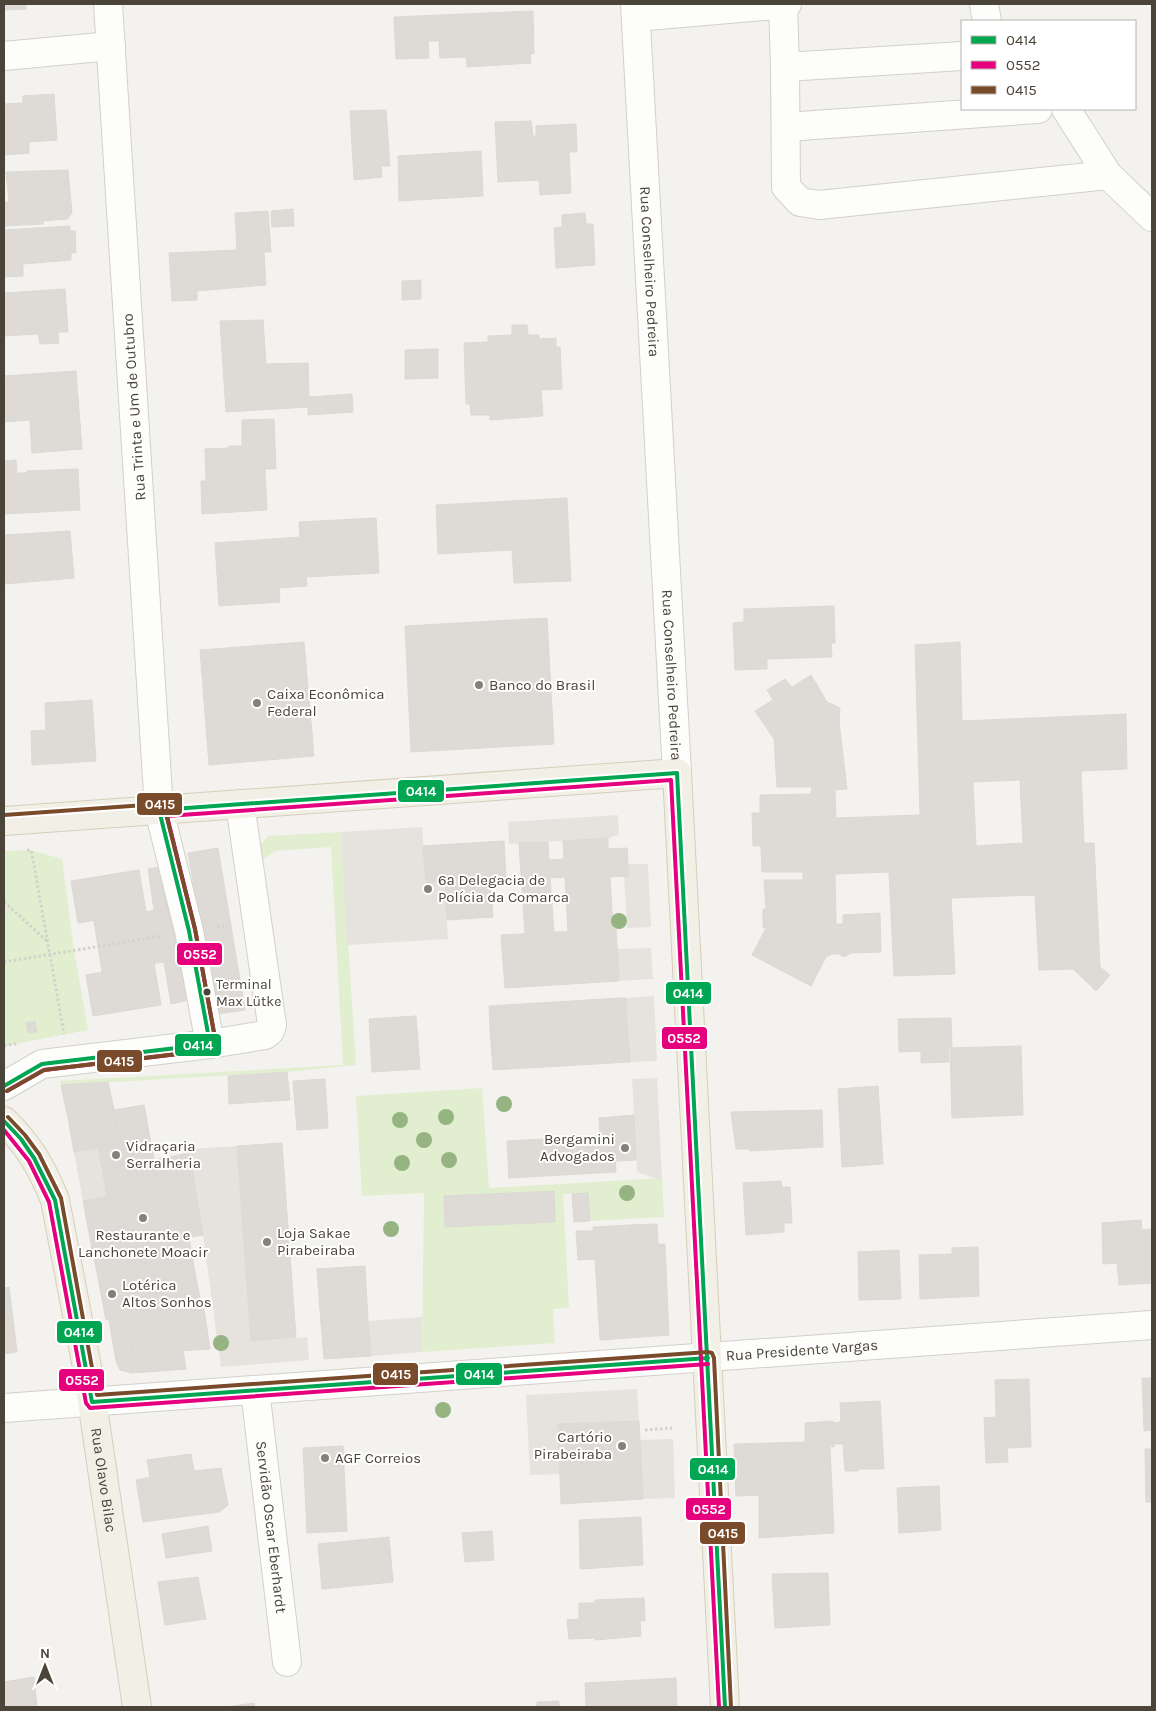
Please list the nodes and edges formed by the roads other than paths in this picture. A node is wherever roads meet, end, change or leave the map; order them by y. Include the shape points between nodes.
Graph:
1 (108, 4) edge
2 (783, 4) edge
3 (787, 4) edge
4 (984, 4) edge
5 (636, 10) edge
6 (987, 20) edge
7 (111, 46) junction
8 (4, 56) edge
9 (961, 56) edge
10 (785, 67) junction
11 (1024, 110) edge
12 (1067, 110) edge
13 (786, 127) junction
14 (1108, 175) junction
15 (1152, 216) edge
16 (677, 773) junction
17 (240, 804) junction
18 (159, 810) junction
19 (4, 821) edge
20 (210, 1044) junction
21 (4, 1086) edge
22 (4, 1121) edge
23 (1152, 1325) edge
24 (708, 1358) junction
25 (256, 1390) junction
26 (92, 1402) junction
27 (4, 1408) edge
28 (287, 1662) dead end
29 (137, 1707) edge
30 (726, 1707) edge

1 - 7 street, Rua Trinta e Um de Outubro
2 - 3 street
2 - 5 street
2 - 10 street
4 - 6 street
5 - 16 street, Rua Conselheiro Pedreira
7 - 8 street
7 - 18 street, Rua Trinta e Um de Outubro
9 - 10 street
10 - 13 street
11 - 13 street
12 - 14 street
13 - 14 street via 786,187 800,202 819,205
14 - 15 street
16 - 17 main road
16 - 24 main road, Rua Conselheiro Pedreira
17 - 18 main road
17 - 20 street via 272,1025 265,1035
18 - 19 main road
18 - 20 street, Rua Trinta e Um de Outubro via 189,931
20 - 21 street via 42,1064
22 - 26 main road, Rua Olavo Bilac via 36,1160 55,1200
23 - 24 street, Rua Presidente Vargas
24 - 25 street, Rua Presidente Vargas
24 - 30 main road, Rua Conselheiro Pedreira
25 - 26 street, Rua Presidente Vargas
25 - 28 street, Servidão Oscar Eberhardt
26 - 27 street, Rua Presidente Vargas
26 - 29 main road, Rua Olavo Bilac

